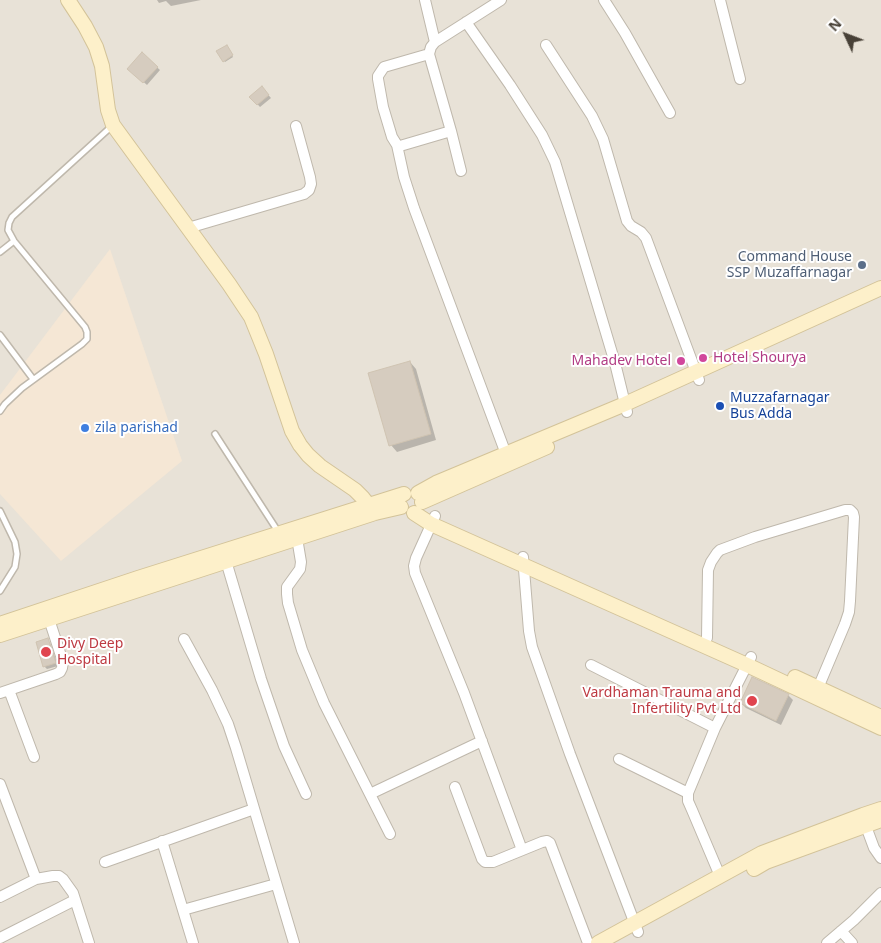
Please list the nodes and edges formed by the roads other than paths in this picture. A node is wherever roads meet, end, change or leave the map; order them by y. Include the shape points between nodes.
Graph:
1 (68, 0) edge
2 (425, 0) edge
3 (501, 0) edge
4 (604, 0) edge
5 (720, 0) edge
6 (466, 22) junction
7 (435, 42) junction
8 (546, 45) dead end
9 (430, 54) junction
10 (740, 79) dead end
11 (670, 113) dead end
12 (113, 125) junction
13 (296, 126) dead end
14 (452, 131) junction
15 (397, 145) junction
16 (461, 171) dead end
17 (188, 228) junction
18 (14, 242) junction
19 (0, 252) edge
20 (881, 288) edge
21 (881, 298) edge
22 (0, 335) edge
23 (697, 376) junction
24 (34, 379) junction
25 (626, 408) junction
26 (0, 411) edge
27 (215, 434) dead end
28 (506, 454) junction
29 (414, 502) junction
30 (372, 509) junction
31 (0, 512) edge
32 (433, 520) junction
33 (280, 533) junction
34 (297, 538) junction
35 (226, 561) junction
36 (523, 561) junction
37 (0, 591) edge
38 (48, 614) junction
39 (0, 624) edge
40 (0, 635) edge
41 (707, 638) junction
42 (184, 639) dead end
43 (749, 661) junction
44 (591, 665) dead end
45 (818, 688) junction
46 (5, 691) edge
47 (881, 717) edge
48 (715, 728) junction
49 (881, 728) edge
50 (482, 741) junction
51 (34, 757) dead end
52 (619, 759) dead end
53 (0, 784) edge
54 (455, 787) dead end
55 (688, 793) junction
56 (306, 794) dead end
57 (370, 794) junction
58 (254, 809) junction
59 (881, 809) edge
60 (864, 820) junction
61 (881, 820) edge
62 (390, 834) dead end
63 (162, 842) junction
64 (522, 850) junction
65 (881, 858) edge
66 (105, 862) dead end
67 (720, 876) junction
68 (36, 879) junction
69 (276, 884) junction
70 (881, 893) edge
71 (0, 897) edge
72 (75, 900) junction
73 (183, 910) junction
74 (636, 928) junction
75 (841, 931) junction
76 (0, 938) edge
77 (89, 943) edge
78 (192, 943) edge
79 (294, 943) edge
80 (588, 943) edge
81 (598, 943) edge
82 (618, 943) edge
83 (827, 943) edge
84 (852, 943) edge

1 - 12 street via 96,48
2 - 7 street
3 - 6 street
4 - 11 street
5 - 10 street
6 - 7 street
6 - 25 street via 542,135 555,162
7 - 9 street
8 - 23 street via 592,116 603,139 627,220 646,238
9 - 14 street
9 - 15 street via 384,67 378,76 383,107
12 - 17 street
12 - 18 lane via 12,218 8,230
13 - 17 street via 310,177 309,190
14 - 15 street
14 - 16 street
15 - 28 street via 414,208
17 - 30 street via 251,317 300,445 320,466 355,490
18 - 19 lane
18 - 24 lane via 87,332 82,344
20 - 23 street
21 - 23 street
22 - 24 lane
23 - 25 street
24 - 26 lane
25 - 28 street
25 - 29 street
27 - 33 lane
28 - 29 street via 436,483
29 - 30 street
29 - 32 street
30 - 33 street
30 - 34 street
31 - 37 lane via 15,542 17,554 15,567
32 - 36 street
32 - 50 street via 416,558 415,574
33 - 38 street via 138,578
34 - 35 street
34 - 57 street via 301,562 300,569 287,587 288,603 302,650 324,703
35 - 38 street
35 - 56 street via 284,746
36 - 41 street
36 - 43 street
36 - 74 street via 528,631 535,656
38 - 39 street
38 - 40 street
38 - 46 street via 63,662 60,672
41 - 43 street
41 - 45 street via 708,570 720,550 850,510 854,517 849,612
42 - 58 street via 228,724
43 - 45 street
43 - 48 street
43 - 49 street
44 - 48 street
45 - 47 street
46 - 51 street
48 - 55 street
50 - 57 street
50 - 64 street
52 - 55 street
53 - 68 street
54 - 64 street via 485,862
55 - 67 street via 688,801
57 - 62 street
58 - 63 street
58 - 69 street
59 - 60 street
60 - 61 street
60 - 65 street
60 - 67 street via 762,853
60 - 74 street via 766,862
63 - 66 street
63 - 73 street
64 - 80 street via 542,842 550,843
67 - 74 street
68 - 71 street
68 - 72 street via 59,876
69 - 73 street
69 - 79 street
70 - 75 street
72 - 76 street
72 - 77 street
73 - 78 street
74 - 81 street
74 - 82 street
75 - 83 street
75 - 84 street

